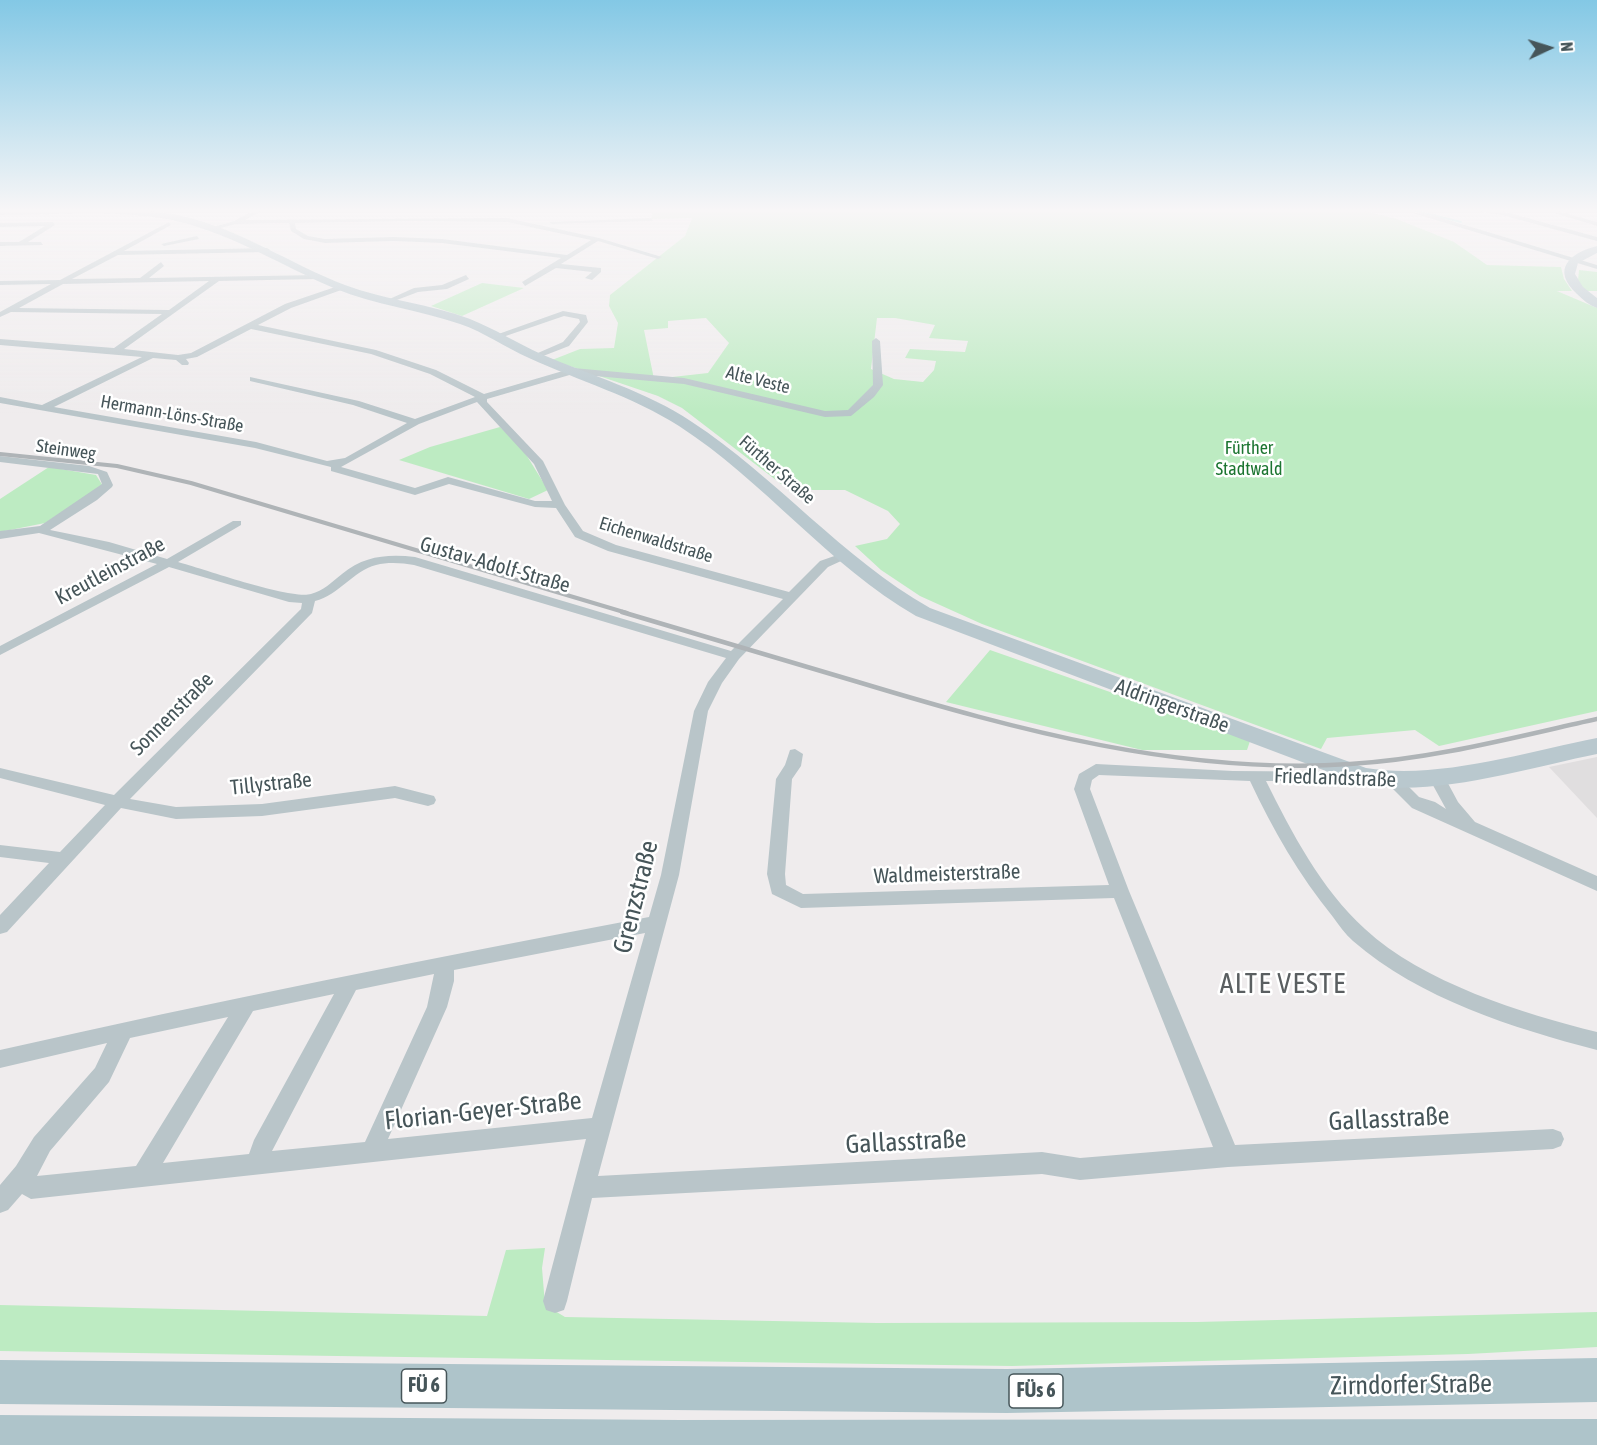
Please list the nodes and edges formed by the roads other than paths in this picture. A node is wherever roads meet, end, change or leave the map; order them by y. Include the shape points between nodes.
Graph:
1 (65, 278) edge
2 (144, 278) edge
3 (269, 278) edge
4 (320, 278) edge
5 (463, 278) edge
6 (535, 278) edge
7 (1570, 278) edge
8 (216, 280) junction
9 (141, 281) junction
10 (56, 283) junction
11 (0, 284) edge
12 (525, 284) dead end
13 (341, 287) junction
14 (389, 301) junction
15 (1597, 304) edge
16 (9, 310) junction
17 (170, 312) junction
18 (0, 315) edge
19 (249, 326) junction
20 (494, 337) junction
21 (876, 340) dead end
22 (0, 342) edge
23 (116, 351) junction
24 (152, 355) junction
25 (535, 356) junction
26 (573, 371) junction
27 (254, 379) dead end
28 (483, 397) junction
29 (0, 400) edge
30 (45, 407) junction
31 (415, 422) junction
32 (0, 459) edge
33 (337, 466) junction
34 (559, 505) junction
35 (237, 524) dead end
36 (43, 531) junction
37 (0, 536) edge
38 (846, 556) junction
39 (168, 563) junction
40 (791, 597) junction
41 (309, 600) junction
42 (980, 635) joint
43 (0, 651) edge
44 (734, 656) junction
45 (1597, 746) edge
46 (795, 754) dead end
47 (0, 773) edge
48 (1255, 776) junction
49 (1364, 776) junction
50 (1437, 778) junction
51 (1393, 781) junction
52 (428, 800) dead end
53 (1446, 800) junction
54 (117, 802) junction
55 (1419, 804) junction
56 (1479, 829) junction
57 (0, 851) edge
58 (65, 859) junction
59 (1597, 884) edge
60 (1120, 891) junction
61 (658, 923) junction
62 (0, 927) edge
63 (444, 963) junction
64 (350, 983) junction
65 (247, 1004) junction
66 (124, 1030) junction
67 (1597, 1041) edge
68 (0, 1059) edge
69 (600, 1127) junction
70 (1553, 1139) dead end
71 (372, 1151) junction
72 (1228, 1156) junction
73 (257, 1164) junction
74 (24, 1174) junction
75 (142, 1176) junction
76 (586, 1186) junction
77 (0, 1202) edge
78 (555, 1301) dead end
79 (1597, 1380) edge
80 (0, 1382) edge
81 (848, 1390) joint
82 (0, 1438) edge
83 (1597, 1442) edge

1 - 10 street
2 - 9 street
3 - 8 street
4 - 13 main road, Fürther Straße
5 - 14 street
6 - 12 street
7 - 15 main road
8 - 9 street
8 - 17 street
9 - 10 street
10 - 11 street
10 - 16 street
13 - 14 main road, Fürther Straße
13 - 19 street via 288,306
14 - 20 main road, Fürther Straße via 433,311
16 - 17 street
16 - 18 street
17 - 23 street
19 - 24 street via 182,361
19 - 28 street via 373,352 433,372
20 - 25 main road, Fürther Straße
20 - 25 street via 563,314 583,316 584,322 570,341
21 - 26 street, Alte Veste via 878,385 851,413 837,415 684,381
22 - 23 street
23 - 24 street
24 - 30 street
25 - 26 main road, Fürther Straße
26 - 28 street
26 - 38 main road, Fürther Straße via 642,399 684,423 722,449
27 - 31 street via 356,403
28 - 31 street
28 - 34 street, Eichenwaldstraße via 482,402 539,463
29 - 30 street, Hermann-Löns-Straße
30 - 33 street, Hermann-Löns-Straße via 256,445
31 - 33 street
32 - 36 street, Steinweg via 89,469 102,472 107,479 108,486 99,495
33 - 34 street, Hermann-Löns-Straße via 415,492 448,480 535,504
34 - 40 street, Eichenwaldstraße via 579,534 593,541
35 - 39 street, Kreutleinstraße
36 - 37 street
36 - 39 street
38 - 40 street, Grenzstraße via 824,564
38 - 42 main road, Fürther Straße via 902,600
39 - 41 street
39 - 43 street, Kreutleinstraße
40 - 44 street, Grenzstraße
41 - 44 street, Gustav-Adolf-Straße via 326,594 361,566 395,558 480,579
41 - 54 street, Sonnenstraße via 307,610
42 - 49 main road, Aldringerstraße
44 - 61 street, Grenzstraße via 701,711
45 - 50 main road, Friedlandstraße
46 - 60 street, Waldmeisterstraße via 793,766 784,779 776,874 778,889 801,901
47 - 54 street, Tillystraße
48 - 49 street, Friedlandstraße
48 - 60 street, Friedlandstraße via 1096,769 1085,778 1082,789
48 - 67 street via 1289,846 1319,889 1359,934 1404,968 1482,1003
49 - 51 main road, Friedlandstraße
50 - 51 main road, Friedlandstraße
50 - 53 street via 1446,791
51 - 55 street
52 - 54 street, Tillystraße via 395,792 262,810 176,813
53 - 55 street via 1437,806
53 - 56 street
54 - 58 street, Sonnenstraße
55 - 56 street
56 - 59 street
57 - 58 street
58 - 62 street, Sonnenstraße
60 - 72 street
61 - 63 street
61 - 69 street, Grenzstraße
63 - 64 street
63 - 71 street, Florian-Geyer-Straße via 437,1007
64 - 65 street
64 - 73 street via 262,1147
65 - 66 street
65 - 75 street
66 - 68 street
66 - 74 street via 102,1075 42,1144
69 - 71 street, Florian-Geyer-Straße
69 - 76 street, Grenzstraße
70 - 72 street, Gallasstraße
71 - 73 street, Florian-Geyer-Straße
72 - 76 street, Gallasstraße via 1103,1168 1042,1163
73 - 75 street, Florian-Geyer-Straße
74 - 75 street, Florian-Geyer-Straße via 31,1188
74 - 77 street
76 - 78 street, Grenzstraße
79 - 81 main road, Zirndorfer Straße / FÜs 6 via 1225,1389
80 - 81 main road, FÜ 6
82 - 83 main road

